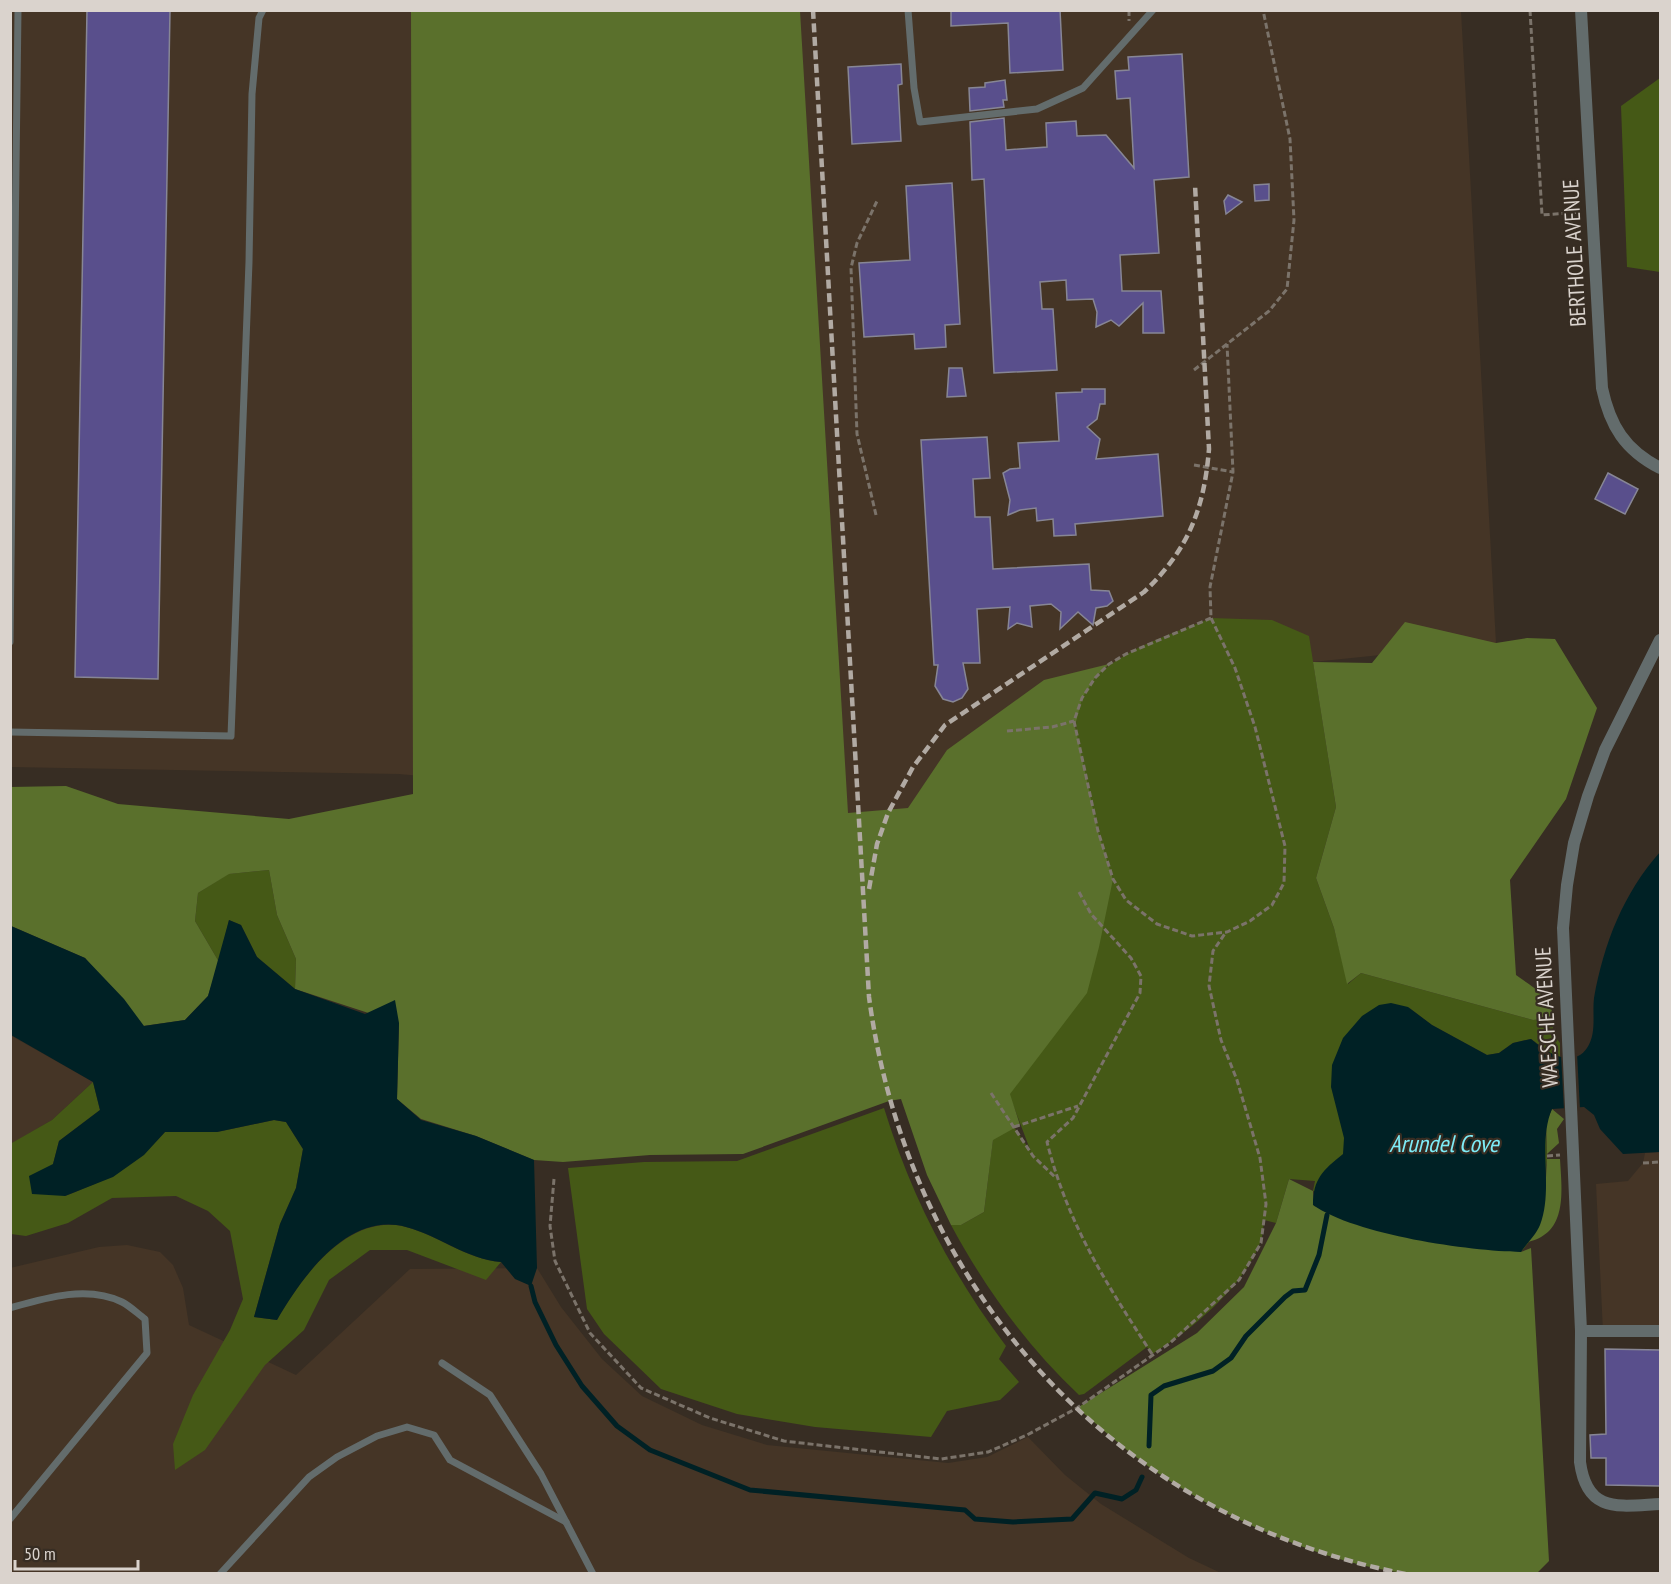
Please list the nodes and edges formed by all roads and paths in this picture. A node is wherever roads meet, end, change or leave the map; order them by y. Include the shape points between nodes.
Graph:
1 (18, 10) edge
2 (263, 10) edge
3 (908, 10) edge
4 (1153, 10) edge
5 (1263, 10) edge
6 (1530, 10) edge
7 (1581, 10) edge
8 (878, 199) dead end
9 (1592, 211) junction
10 (1227, 344) junction
11 (1194, 370) dead end
12 (1194, 465) dead end
13 (1660, 468) edge
14 (1233, 472) junction
15 (876, 515) dead end
16 (1211, 618) junction
17 (1660, 640) edge
18 (10, 642) edge
19 (1074, 721) junction
20 (1006, 731) dead end
21 (10, 732) edge
22 (1079, 892) dead end
23 (1226, 932) junction
24 (991, 1093) dead end
25 (1080, 1106) junction
26 (1014, 1127) junction
27 (1660, 1162) edge
28 (1643, 1163) dead end
29 (1056, 1178) junction
30 (554, 1179) dead end
31 (10, 1308) edge
32 (1581, 1331) junction
33 (1660, 1331) edge
34 (1152, 1354) junction
35 (442, 1363) dead end
36 (1660, 1504) edge
37 (10, 1519) edge
38 (566, 1522) junction
39 (220, 1574) edge
40 (593, 1574) edge

1 - 18 lane
2 - 21 lane via 252,94 231,736
3 - 4 lane via 920,122 1037,110 1083,88
5 - 10 path via 1290,139 1293,250 1287,289 1269,310
6 - 9 path via 1542,214
7 - 9 street, BERTHOLE AVENUE
8 - 15 path via 857,243 851,268 857,434
9 - 13 street, BERTHOLE AVENUE via 1606,408 1624,443
10 - 11 path
10 - 14 path
12 - 14 path
14 - 16 path via 1210,587
16 - 19 path via 1109,664 1082,698
16 - 23 path via 1235,668 1256,727 1285,846 1284,883 1272,905
17 - 32 street, WAESCHE AVENUE via 1605,750 1588,796 1574,843 1563,928
19 - 20 path
19 - 23 path via 1098,831 1113,879 1126,900 1157,924 1192,936
22 - 25 path via 1091,914 1131,958 1141,976 1140,993
23 - 34 path via 1214,951 1209,986 1221,1041 1260,1158 1266,1204 1261,1243 1239,1281 1179,1336
24 - 26 path
25 - 26 path
25 - 29 path via 1047,1142
26 - 29 path via 1033,1156
27 - 28 path
29 - 34 path via 1085,1248
30 - 34 path via 550,1226 555,1261 590,1333 641,1388 710,1418 784,1441 941,1459 988,1452 1077,1408
31 - 37 lane via 57,1294 122,1302 145,1319 147,1353
32 - 33 street
32 - 36 street, WAESCHE AVENUE via 1582,1479 1600,1502 1614,1506
35 - 38 lane via 490,1395 541,1474
38 - 39 lane via 450,1460 434,1435 407,1427 377,1436 309,1477
38 - 40 lane

